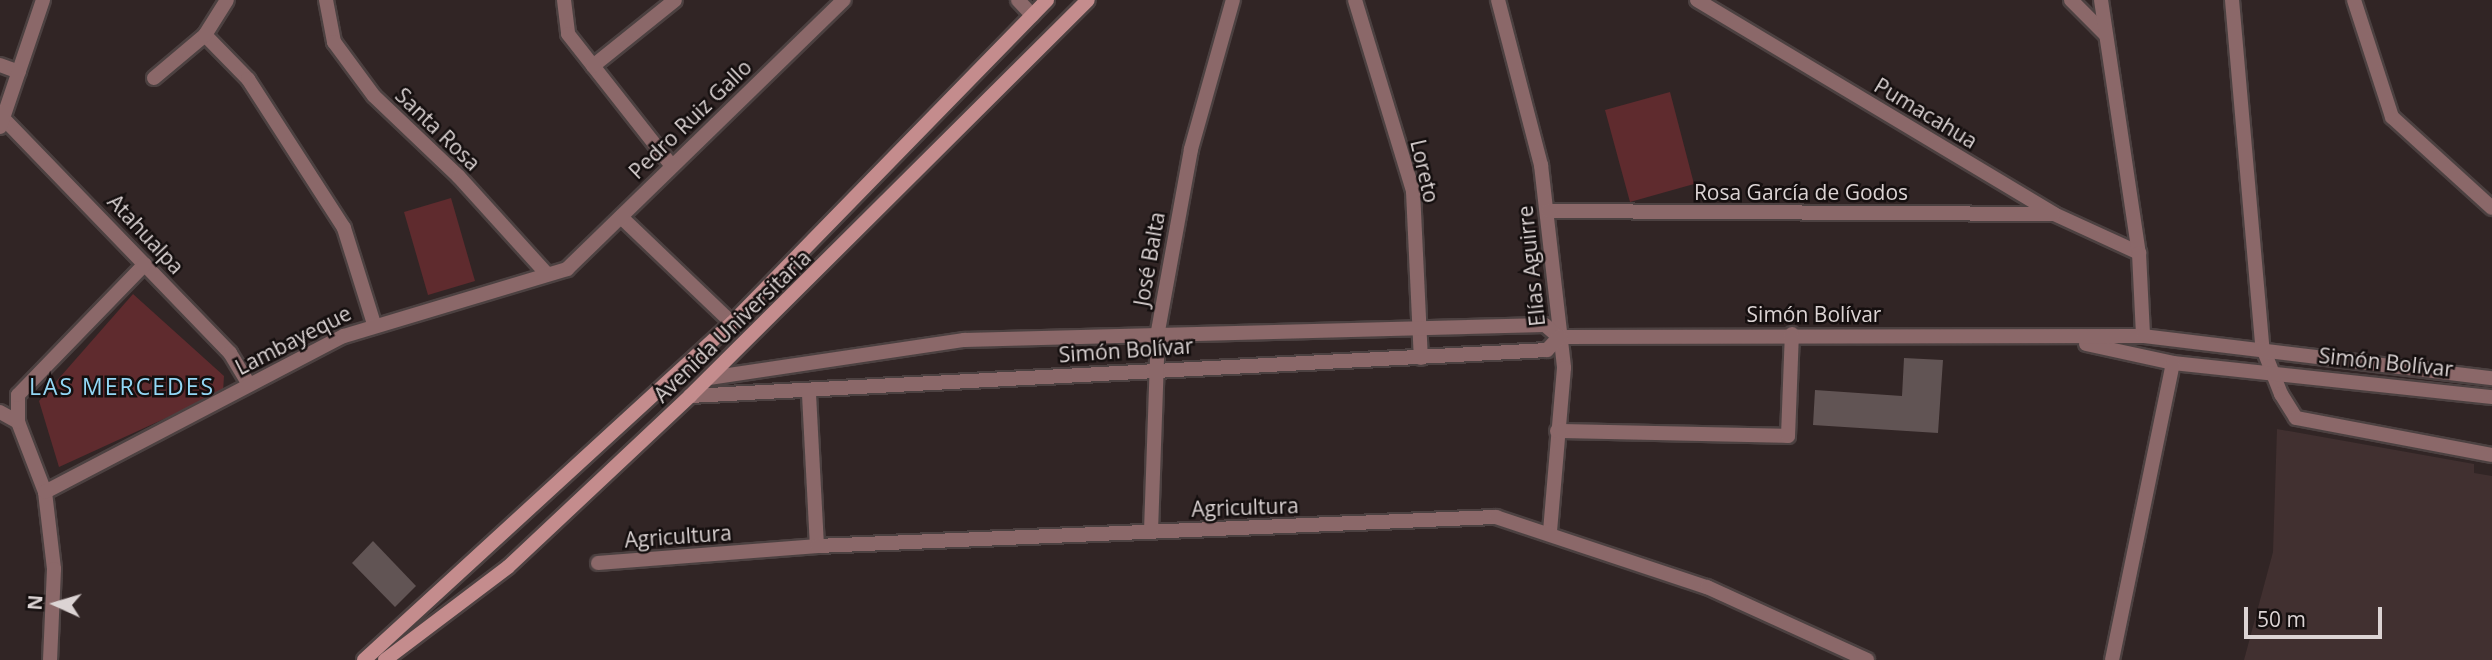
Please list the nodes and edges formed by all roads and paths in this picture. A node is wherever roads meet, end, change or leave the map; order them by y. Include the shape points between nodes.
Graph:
1 (43, 0) edge
2 (227, 0) edge
3 (326, 0) edge
4 (564, 0) edge
5 (675, 0) edge
6 (844, 0) edge
7 (1018, 0) edge
8 (1047, 0) edge
9 (1088, 0) edge
10 (1233, 0) edge
11 (1355, 0) edge
12 (1498, 0) edge
13 (1697, 0) edge
14 (2071, 0) edge
15 (2101, 0) edge
16 (2232, 0) edge
17 (2354, 0) edge
18 (1032, 15) junction
19 (2105, 34) junction
20 (205, 35) junction
21 (0, 65) edge
22 (593, 66) junction
23 (19, 72) junction
24 (154, 78) dead end
25 (2, 123) edge
26 (671, 165) junction
27 (2492, 208) edge
28 (1548, 211) junction
29 (2054, 214) junction
30 (621, 217) junction
31 (2139, 253) junction
32 (145, 264) junction
33 (568, 269) joint
34 (546, 273) junction
35 (732, 323) junction
36 (374, 324) junction
37 (1421, 329) junction
38 (1158, 331) junction
39 (1792, 334) junction
40 (2143, 336) junction
41 (1559, 337) junction
42 (2068, 340) junction
43 (2262, 346) junction
44 (1421, 358) junction
45 (2173, 363) junction
46 (1155, 368) junction
47 (2270, 371) junction
48 (709, 378) junction
49 (2492, 378) edge
50 (249, 386) junction
51 (809, 394) junction
52 (690, 397) junction
53 (2492, 397) edge
54 (0, 412) edge
55 (18, 422) junction
56 (1557, 431) junction
57 (2492, 455) edge
58 (45, 492) junction
59 (1151, 531) junction
60 (1550, 531) junction
61 (817, 547) junction
62 (598, 563) dead end
63 (50, 660) edge
64 (364, 660) edge
65 (385, 660) edge
66 (1867, 660) edge
67 (2112, 660) edge

1 - 23 street
2 - 20 street
3 - 34 street, Santa Rosa via 334,42 374,96 459,177
4 - 22 street via 568,34
5 - 22 street
6 - 26 street, Pedro Ruiz Gallo
7 - 18 street
8 - 18 main road, Avenida Universitaria
9 - 48 main road, Avenida Universitaria
10 - 38 street, José Balta via 1191,149
11 - 37 street, Loreto via 1413,191
12 - 28 street, Elías Aguirre
13 - 29 street, Pumacahua
14 - 19 street
15 - 19 street
16 - 43 street
17 - 27 street via 2392,117
18 - 35 main road, Avenida Universitaria
19 - 31 street
20 - 24 street
20 - 36 street via 248,79 344,228
21 - 23 street
22 - 26 street
23 - 25 street
25 - 32 street, Atahualpa
26 - 30 street, Pedro Ruiz Gallo
28 - 29 street, Rosa García de Godos
28 - 41 street, Elías Aguirre
29 - 31 street, Pumacahua
30 - 33 street, Pedro Ruiz Gallo
30 - 35 street
31 - 40 street
32 - 50 street, Atahualpa via 230,354
32 - 55 street via 18,395
33 - 34 street, Lambayeque
34 - 36 street, Lambayeque
35 - 64 main road, Avenida Universitaria
36 - 50 street, Lambayeque
37 - 38 street, Simón Bolívar
37 - 41 street, Simón Bolívar via 1545,325
37 - 44 street, Loreto
38 - 46 street, José Balta
38 - 48 street, Simón Bolívar via 964,340
39 - 41 street, Simón Bolívar
39 - 42 street, Simón Bolívar
39 - 56 street via 1788,436
40 - 42 street, Simón Bolívar
40 - 43 street, Simón Bolívar
41 - 44 street, Simón Bolívar via 1547,350
41 - 56 street, Elías Aguirre via 1563,415
42 - 45 street, Simón Bolívar
43 - 47 street
43 - 49 street, Simón Bolívar
44 - 46 street, Simón Bolívar
45 - 47 street, Simón Bolívar
45 - 67 street
46 - 51 street, Simón Bolívar
46 - 59 street, José Balta
47 - 53 street, Simón Bolívar
47 - 57 street via 2296,418
48 - 52 main road, Avenida Universitaria
50 - 58 street, Lambayeque
51 - 52 street, Simón Bolívar
51 - 61 street
52 - 65 main road, Avenida Universitaria via 508,567
54 - 55 street
55 - 58 street
56 - 60 street, Elías Aguirre
58 - 63 street via 54,569
59 - 60 street, Agricultura via 1496,517
59 - 61 street, Agricultura
60 - 66 street, Agricultura via 1763,609
61 - 62 street, Agricultura

